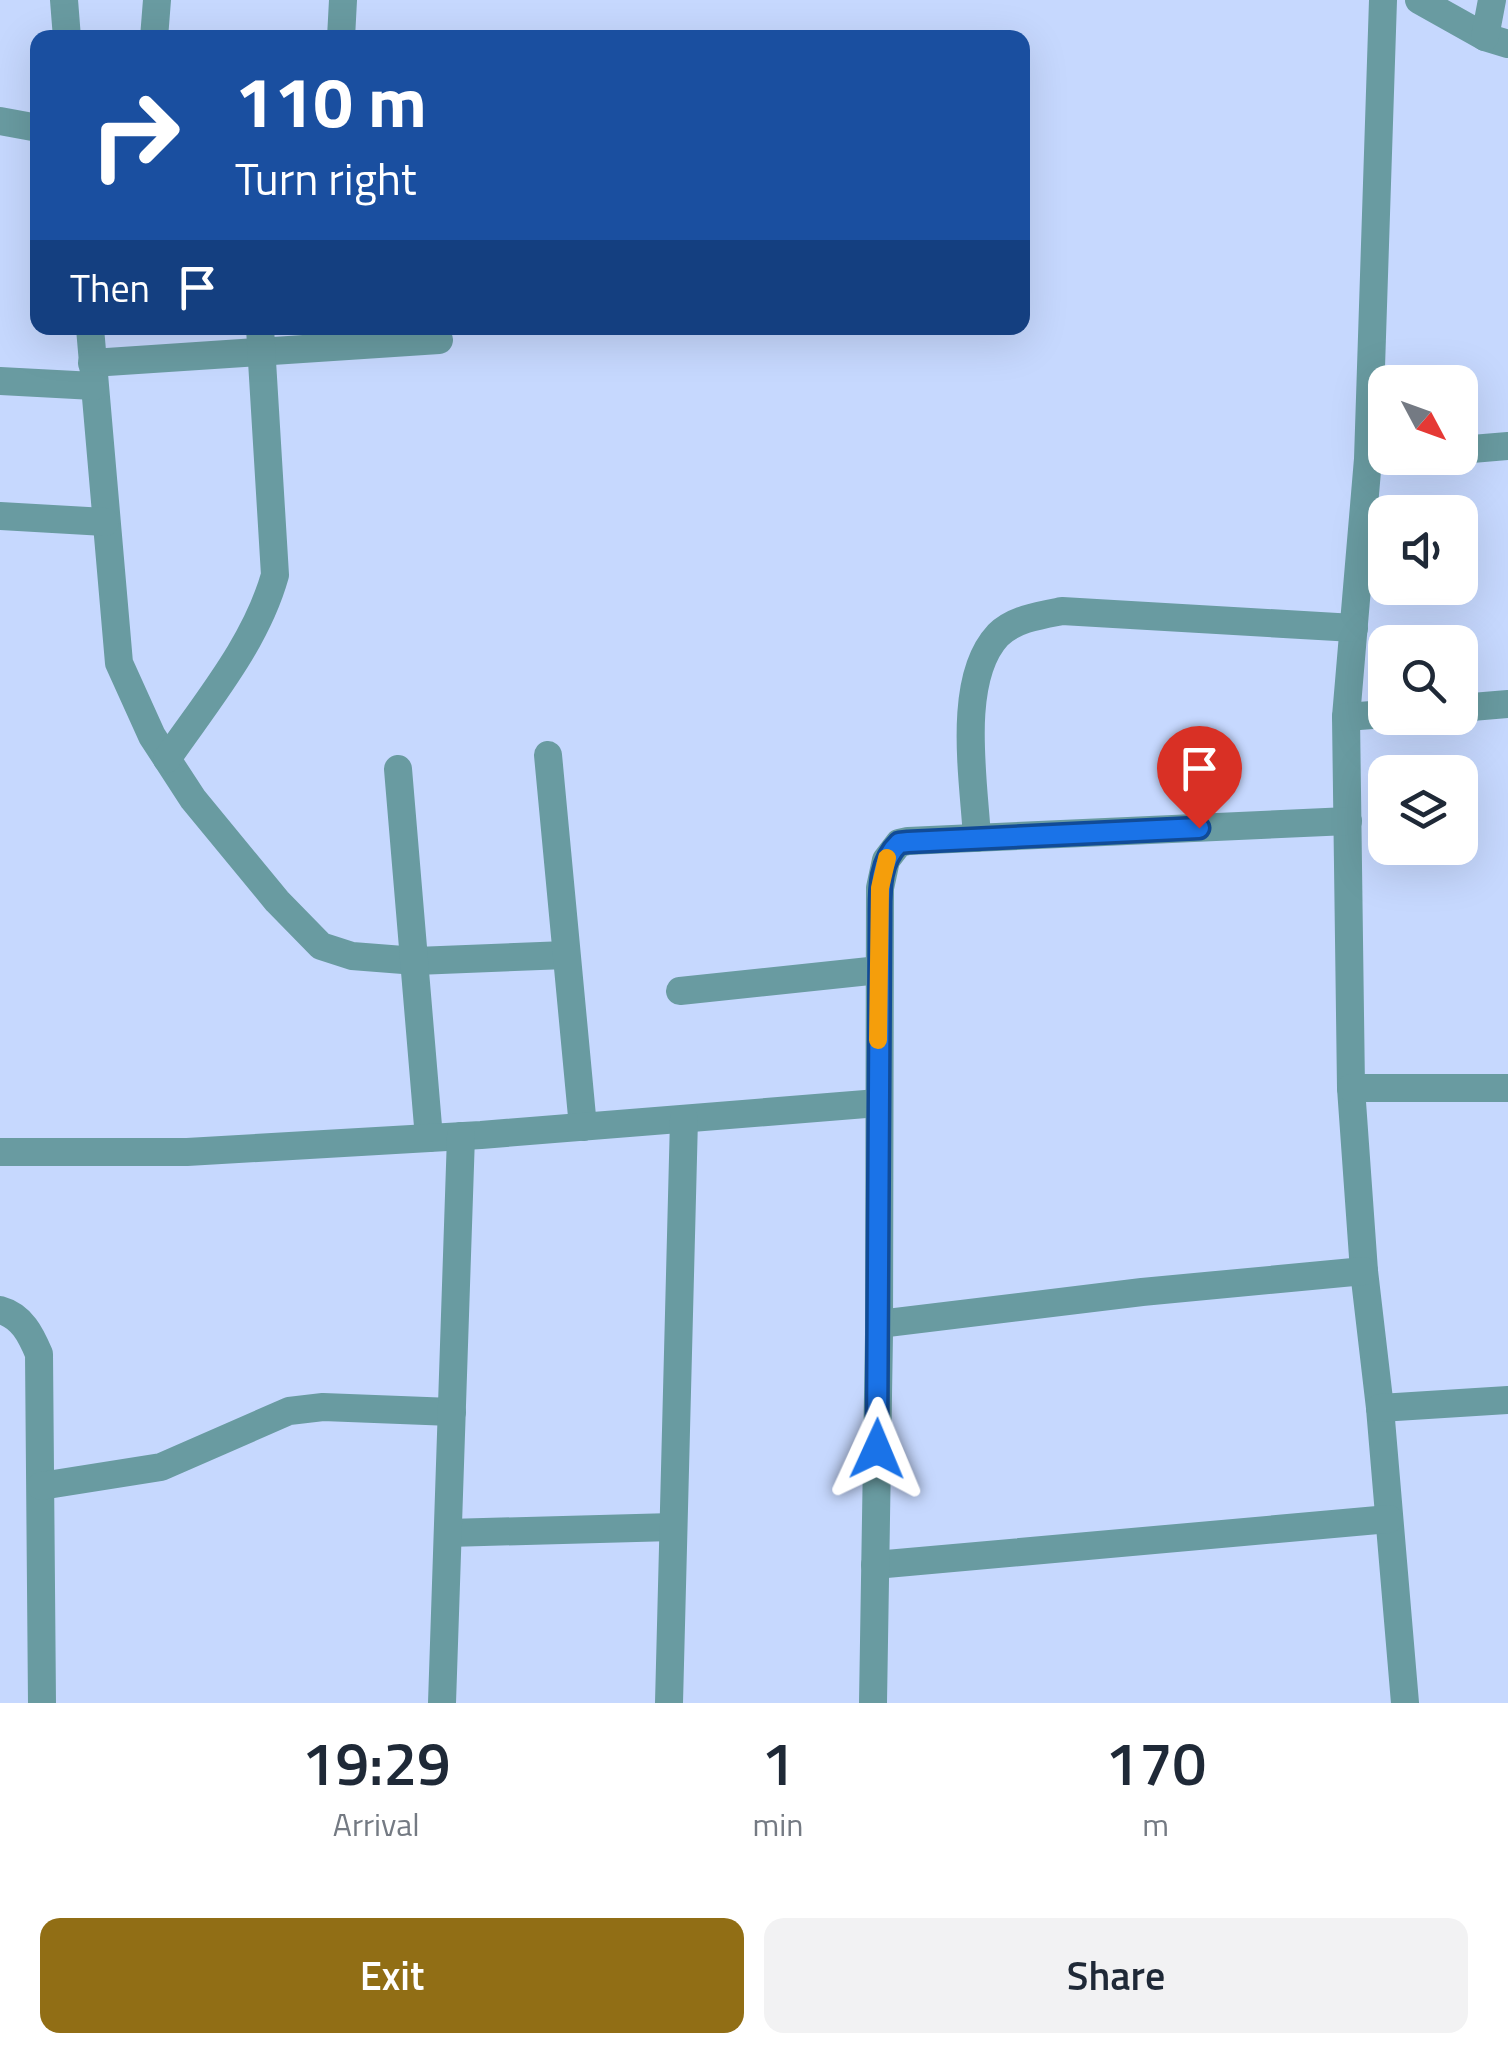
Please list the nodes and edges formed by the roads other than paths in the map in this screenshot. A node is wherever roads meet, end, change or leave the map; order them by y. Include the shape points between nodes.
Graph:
1 (64, 0) edge
2 (157, 0) edge
3 (343, 0) edge
4 (1383, 0) edge
5 (1419, 0) edge
6 (1492, 0) edge
7 (66, 30) edge
8 (155, 30) edge
9 (341, 30) edge
10 (1496, 40) edge
11 (0, 121) edge
12 (30, 127) edge
13 (90, 335) edge
14 (261, 340) edge
15 (439, 340) dead end
16 (1378, 365) edge
17 (93, 374) junction
18 (0, 381) edge
19 (1508, 446) edge
20 (1478, 448) edge
21 (1375, 475) edge
22 (0, 516) edge
23 (105, 522) junction
24 (1354, 628) junction
25 (1508, 704) edge
26 (1478, 706) edge
27 (1368, 715) edge
28 (1346, 717) junction
29 (548, 755) dead end
30 (167, 759) junction
31 (398, 769) dead end
32 (1348, 821) junction
33 (976, 838) junction
34 (566, 956) junction
35 (416, 961) junction
36 (879, 970) junction
37 (680, 991) dead end
38 (1351, 1088) junction
39 (1508, 1088) edge
40 (878, 1103) junction
41 (684, 1118) junction
42 (582, 1127) junction
43 (461, 1136) junction
44 (429, 1138) junction
45 (0, 1152) edge
46 (1364, 1272) junction
47 (0, 1310) edge
48 (879, 1324) junction
49 (1508, 1400) edge
50 (1380, 1408) junction
51 (452, 1412) junction
52 (41, 1486) junction
53 (1389, 1519) junction
54 (673, 1526) junction
55 (448, 1534) junction
56 (875, 1564) junction
57 (42, 1703) edge
58 (442, 1703) edge
59 (669, 1703) edge
60 (873, 1703) edge
61 (1405, 1703) edge

1 - 7 street
2 - 8 street
3 - 9 street
4 - 16 street
5 - 10 street
6 - 10 street
11 - 12 street
13 - 17 street
14 - 15 street
14 - 17 street
14 - 30 street via 275,575 247,641
17 - 18 street
17 - 23 street
19 - 20 street
21 - 24 street
22 - 23 street
23 - 30 street via 119,663
24 - 28 street
24 - 33 street via 1062,611 1000,633 976,676
25 - 26 street
27 - 28 street
28 - 32 street
29 - 34 street
30 - 35 street via 193,799 321,946 352,956
31 - 35 street
32 - 33 street
32 - 38 street
33 - 36 street via 899,843 892,850 880,888
34 - 35 street
34 - 42 street
35 - 44 street
36 - 37 street
36 - 40 street
38 - 39 street
38 - 46 street
40 - 41 street
40 - 48 street
41 - 42 street
41 - 54 street
42 - 43 street
43 - 44 street
43 - 51 street
44 - 45 street via 187,1152
46 - 48 street
46 - 50 street
47 - 52 street via 28,1330 39,1354
48 - 56 street
49 - 50 street
50 - 53 street
51 - 52 street via 289,1411 162,1467
51 - 55 street
52 - 57 street
53 - 56 street
53 - 61 street
54 - 55 street
54 - 59 street
55 - 58 street
56 - 60 street

